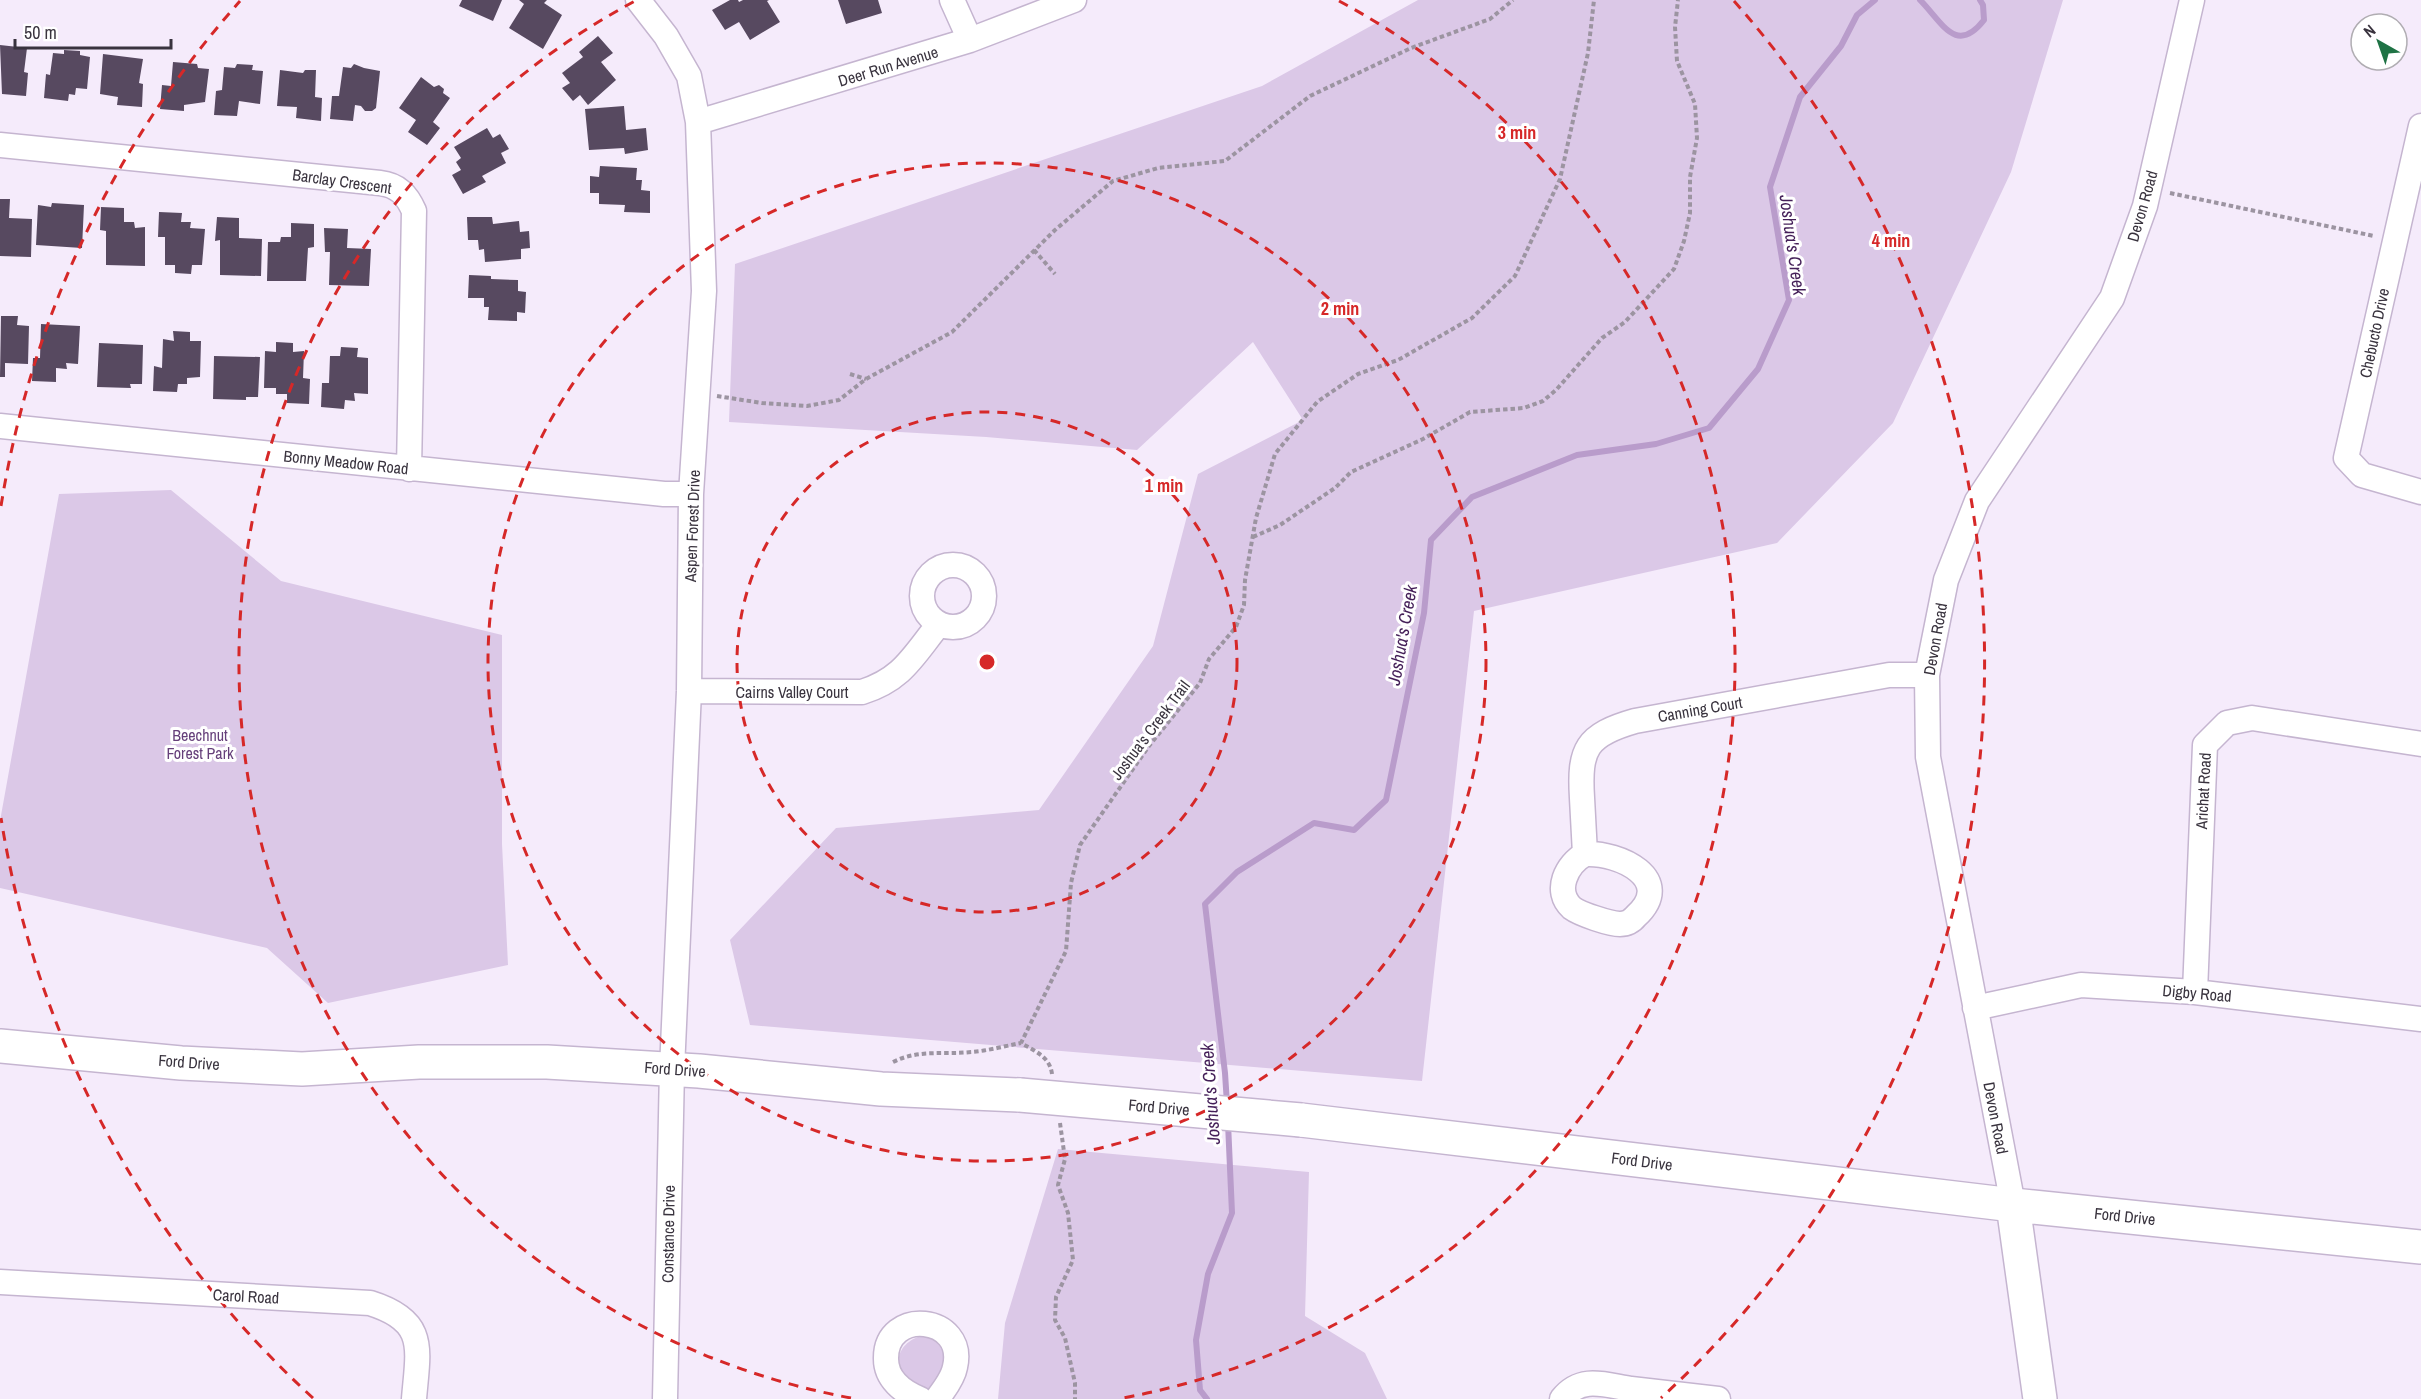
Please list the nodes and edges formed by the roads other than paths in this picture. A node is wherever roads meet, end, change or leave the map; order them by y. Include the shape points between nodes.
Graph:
1 (638, 0) edge
2 (952, 0) edge
3 (1074, 0) edge
4 (2192, 0) edge
5 (970, 40) junction
6 (698, 122) junction
7 (2421, 126) edge
8 (0, 145) edge
9 (0, 426) edge
10 (409, 469) junction
11 (2421, 492) edge
12 (692, 494) junction
13 (939, 624) dead end
14 (1927, 675) junction
15 (689, 691) junction
16 (2421, 744) edge
17 (1585, 854) dead end
18 (2195, 992) junction
19 (1975, 1008) junction
20 (2421, 1019) edge
21 (0, 1046) edge
22 (672, 1069) junction
23 (2013, 1204) junction
24 (2421, 1247) edge
25 (0, 1282) edge
26 (1630, 1394) edge
27 (414, 1399) edge
28 (665, 1399) edge
29 (920, 1399) edge
30 (937, 1399) edge
31 (1562, 1399) edge
32 (1718, 1399) edge
33 (2040, 1399) edge

1 - 6 street, Aspen Forest Drive via 666,36 689,76
2 - 5 street
3 - 5 street, Deer Run Avenue
4 - 14 street, Devon Road via 2145,206 2112,298 1977,501 1946,580
5 - 6 street, Deer Run Avenue
6 - 12 street, Aspen Forest Drive via 704,291
7 - 11 street, Chebucto Drive via 2346,458 2362,475
8 - 10 street, Barclay Crescent via 399,188 414,211
9 - 10 street, Bonny Meadow Road
10 - 12 street, Bonny Meadow Road
12 - 15 street, Aspen Forest Drive
13 - 15 street, Cairns Valley Court via 900,672 882,686 862,692
14 - 17 street, Canning Court via 1889,675 1610,728 1586,750 1580,768
14 - 19 street, Devon Road via 1928,757
15 - 22 street, Aspen Forest Drive
16 - 18 street, Arichat Road via 2252,718 2228,723 2205,745
18 - 19 street, Digby Road via 2081,985
18 - 20 street, Digby Road
19 - 23 street, Devon Road
21 - 22 main road, Ford Drive via 181,1063 302,1069 419,1062 547,1062
22 - 23 main road, Ford Drive, bridge via 881,1089 1020,1095 1300,1120
22 - 28 street, Constance Drive
23 - 24 main road, Ford Drive
23 - 33 main road, Devon Road
25 - 27 street, Carol Road via 370,1303 404,1317 414,1333 418,1349
26 - 31 street via 1594,1382 1571,1389
26 - 32 street
29 - 30 street via 897,1385 886,1365 889,1342 906,1326 917,1323 940,1328 955,1346 955,1369

